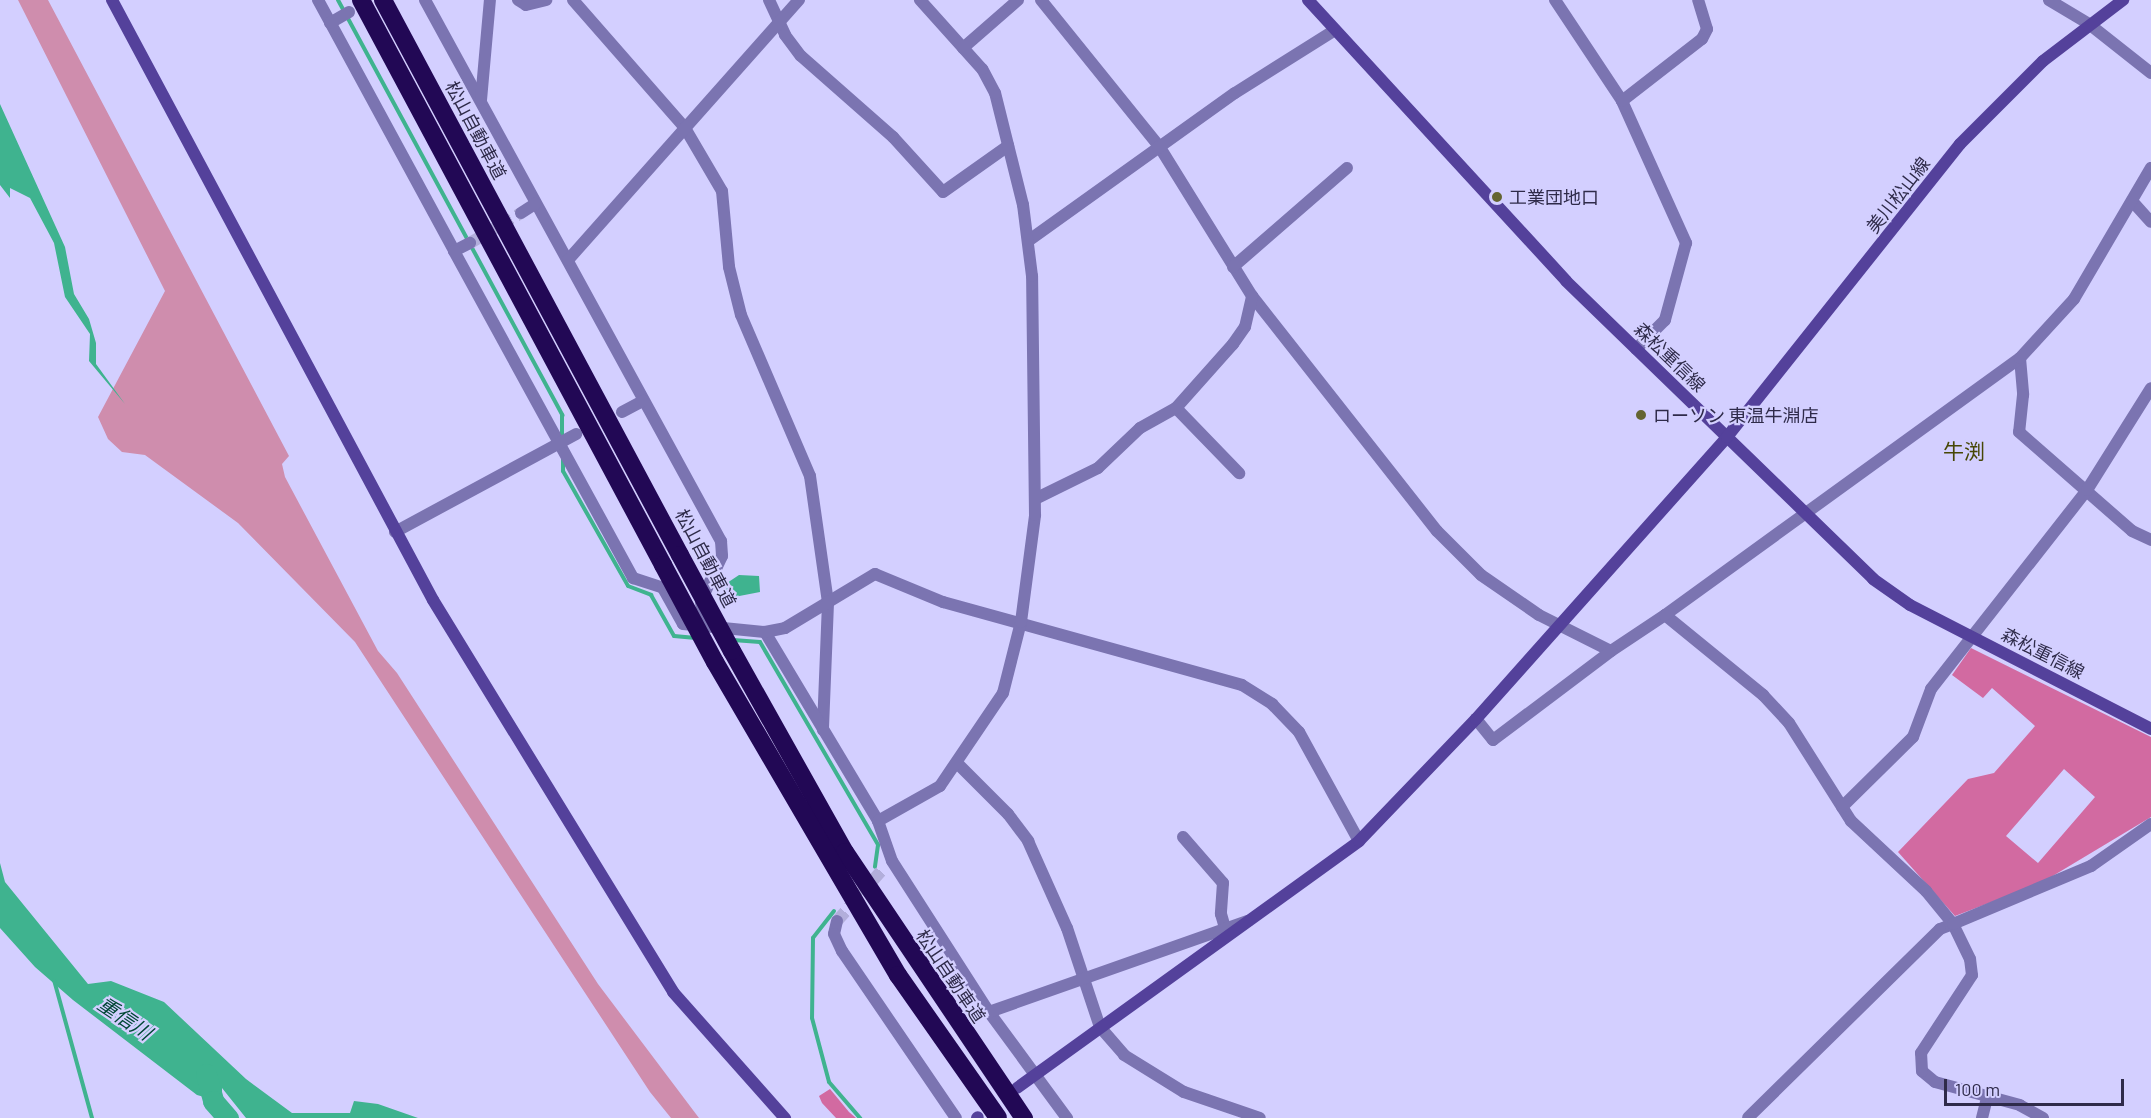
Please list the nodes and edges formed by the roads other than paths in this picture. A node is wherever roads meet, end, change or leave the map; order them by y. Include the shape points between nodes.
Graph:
1 (112, 0) edge
2 (318, 0) edge
3 (383, 0) edge
4 (425, 0) edge
5 (490, 0) edge
6 (518, 0) edge
7 (546, 0) edge
8 (573, 0) edge
9 (769, 0) edge
10 (799, 0) edge
11 (920, 0) edge
12 (1018, 0) edge
13 (1041, 0) edge
14 (1308, 0) edge
15 (1555, 0) edge
16 (1698, 0) edge
17 (2049, 0) edge
18 (2122, 0) edge
19 (355, 6) edge
20 (779, 22) junction
21 (330, 23) junction
22 (2089, 24) junction
23 (1335, 30) junction
24 (963, 48) junction
25 (2151, 73) edge
26 (481, 101) junction
27 (1622, 101) junction
28 (685, 128) junction
29 (1008, 146) junction
30 (1159, 146) junction
31 (1347, 168) dead end
32 (2151, 168) edge
33 (2132, 201) junction
34 (535, 204) junction
35 (521, 213) tunnel mouth
36 (2151, 222) edge
37 (1028, 241) junction
38 (470, 243) tunnel mouth
39 (454, 251) junction
40 (568, 260) junction
41 (1233, 267) junction
42 (1252, 296) junction
43 (1636, 349) junction
44 (2020, 358) junction
45 (2151, 388) edge
46 (643, 401) junction
47 (1176, 408) junction
48 (622, 412) dead end
49 (576, 434) dead end
50 (1726, 437) junction
51 (558, 443) junction
52 (1239, 473) dead end
53 (2087, 490) junction
54 (1035, 499) junction
55 (1804, 512) junction
56 (395, 532) junction
57 (2151, 540) edge
58 (828, 603) junction
59 (1665, 615) junction
60 (1022, 622) junction
61 (1560, 625) junction
62 (703, 626) junction
63 (765, 632) junction
64 (1970, 637) junction
65 (1611, 651) junction
66 (1476, 719) junction
67 (2151, 729) edge
68 (823, 730) junction
69 (958, 764) junction
70 (1842, 807) junction
71 (878, 821) junction
72 (2151, 825) edge
73 (1184, 837) dead end
74 (1359, 841) junction
75 (837, 921) dead end
76 (1248, 921) junction
77 (1953, 924) junction
78 (1226, 928) junction
79 (1083, 982) junction
80 (989, 1012) junction
81 (1100, 1027) junction
82 (1034, 1075) junction
83 (1017, 1088) dead end
84 (1987, 1098) junction
85 (1246, 1115) edge
86 (785, 1118) edge
87 (956, 1118) edge
88 (998, 1118) edge
89 (1024, 1118) edge
90 (1067, 1118) edge
91 (1260, 1118) edge
92 (1748, 1118) edge
93 (1982, 1118) edge
94 (2043, 1118) edge

1 - 56 street
2 - 21 street
3 - 89 highway, 松山自動車道, bridge via 732,651 845,852
4 - 26 street
5 - 26 street
6 - 7 street via 526,5
8 - 28 street
9 - 20 street
10 - 20 street
11 - 24 street
12 - 24 street
13 - 30 street
14 - 23 street, 森松重信線
15 - 27 street
16 - 27 street via 1707,29 1702,39
17 - 22 street
18 - 22 street, 美川松山線
19 - 21 street
19 - 88 highway, bridge via 715,662 898,975
20 - 28 street
20 - 29 street via 801,56 893,137 943,192
21 - 39 street
22 - 25 street
22 - 50 street, 美川松山線 via 2043,62 1960,144
23 - 30 street
23 - 43 street, 森松重信線 via 1480,192
24 - 29 street via 982,69 995,93
26 - 34 street
27 - 43 street via 1686,243 1665,320
28 - 40 street
28 - 58 street via 722,191 729,267 741,315 810,476
29 - 37 street
30 - 37 street
30 - 41 street
31 - 41 street
32 - 33 street
33 - 36 street
33 - 44 street via 2074,299
34 - 35 street
34 - 40 street
37 - 54 street
38 - 39 street
39 - 51 street
40 - 46 street
41 - 42 street
42 - 47 street via 1239,335
42 - 61 street via 1437,531 1481,575
43 - 50 street, 森松重信線
44 - 53 street via 2023,394 2019,432
44 - 55 street
45 - 53 street
46 - 48 street
46 - 62 street via 721,541 722,556 701,601
47 - 52 street
47 - 54 street via 1140,428 1098,468
49 - 51 street
50 - 55 street, 森松重信線
50 - 61 street, 美川松山線
51 - 56 street
51 - 62 street via 633,578 663,588 683,624
53 - 57 street via 2132,531
53 - 64 street
54 - 60 street
55 - 59 street
55 - 64 street, 森松重信線 via 1873,579
56 - 86 street via 673,992
58 - 60 street via 875,574 944,602
58 - 63 street via 785,628
58 - 68 street
59 - 65 street
59 - 70 street via 1782,716
60 - 69 street via 1003,693
60 - 74 street via 1242,685 1299,732
61 - 65 street
61 - 66 street, 美川松山線
62 - 63 street
63 - 68 street
64 - 67 street, 森松重信線
64 - 70 street via 1931,690 1913,737
65 - 66 street via 1493,740
66 - 74 street, 美川松山線
68 - 71 street
69 - 71 street via 940,786
69 - 79 street via 1028,841 1067,928
70 - 77 street via 1866,839 1926,891
71 - 80 street via 888,865
72 - 77 street via 2091,866
73 - 78 street via 1223,883 1221,914
74 - 76 street, 美川松山線
75 - 87 street via 834,934 842,951
76 - 78 street
76 - 81 street, 美川松山線
77 - 84 street via 1970,959 1972,975 1920,1061 1922,1071 1935,1082
77 - 92 street via 1940,929
78 - 79 street
79 - 80 street
79 - 81 street
80 - 82 street
81 - 82 street, 美川松山線
81 - 85 street via 1124,1055 1184,1092
82 - 83 street, 美川松山線
82 - 90 street
84 - 93 street
84 - 94 street via 2020,1105
85 - 91 street

